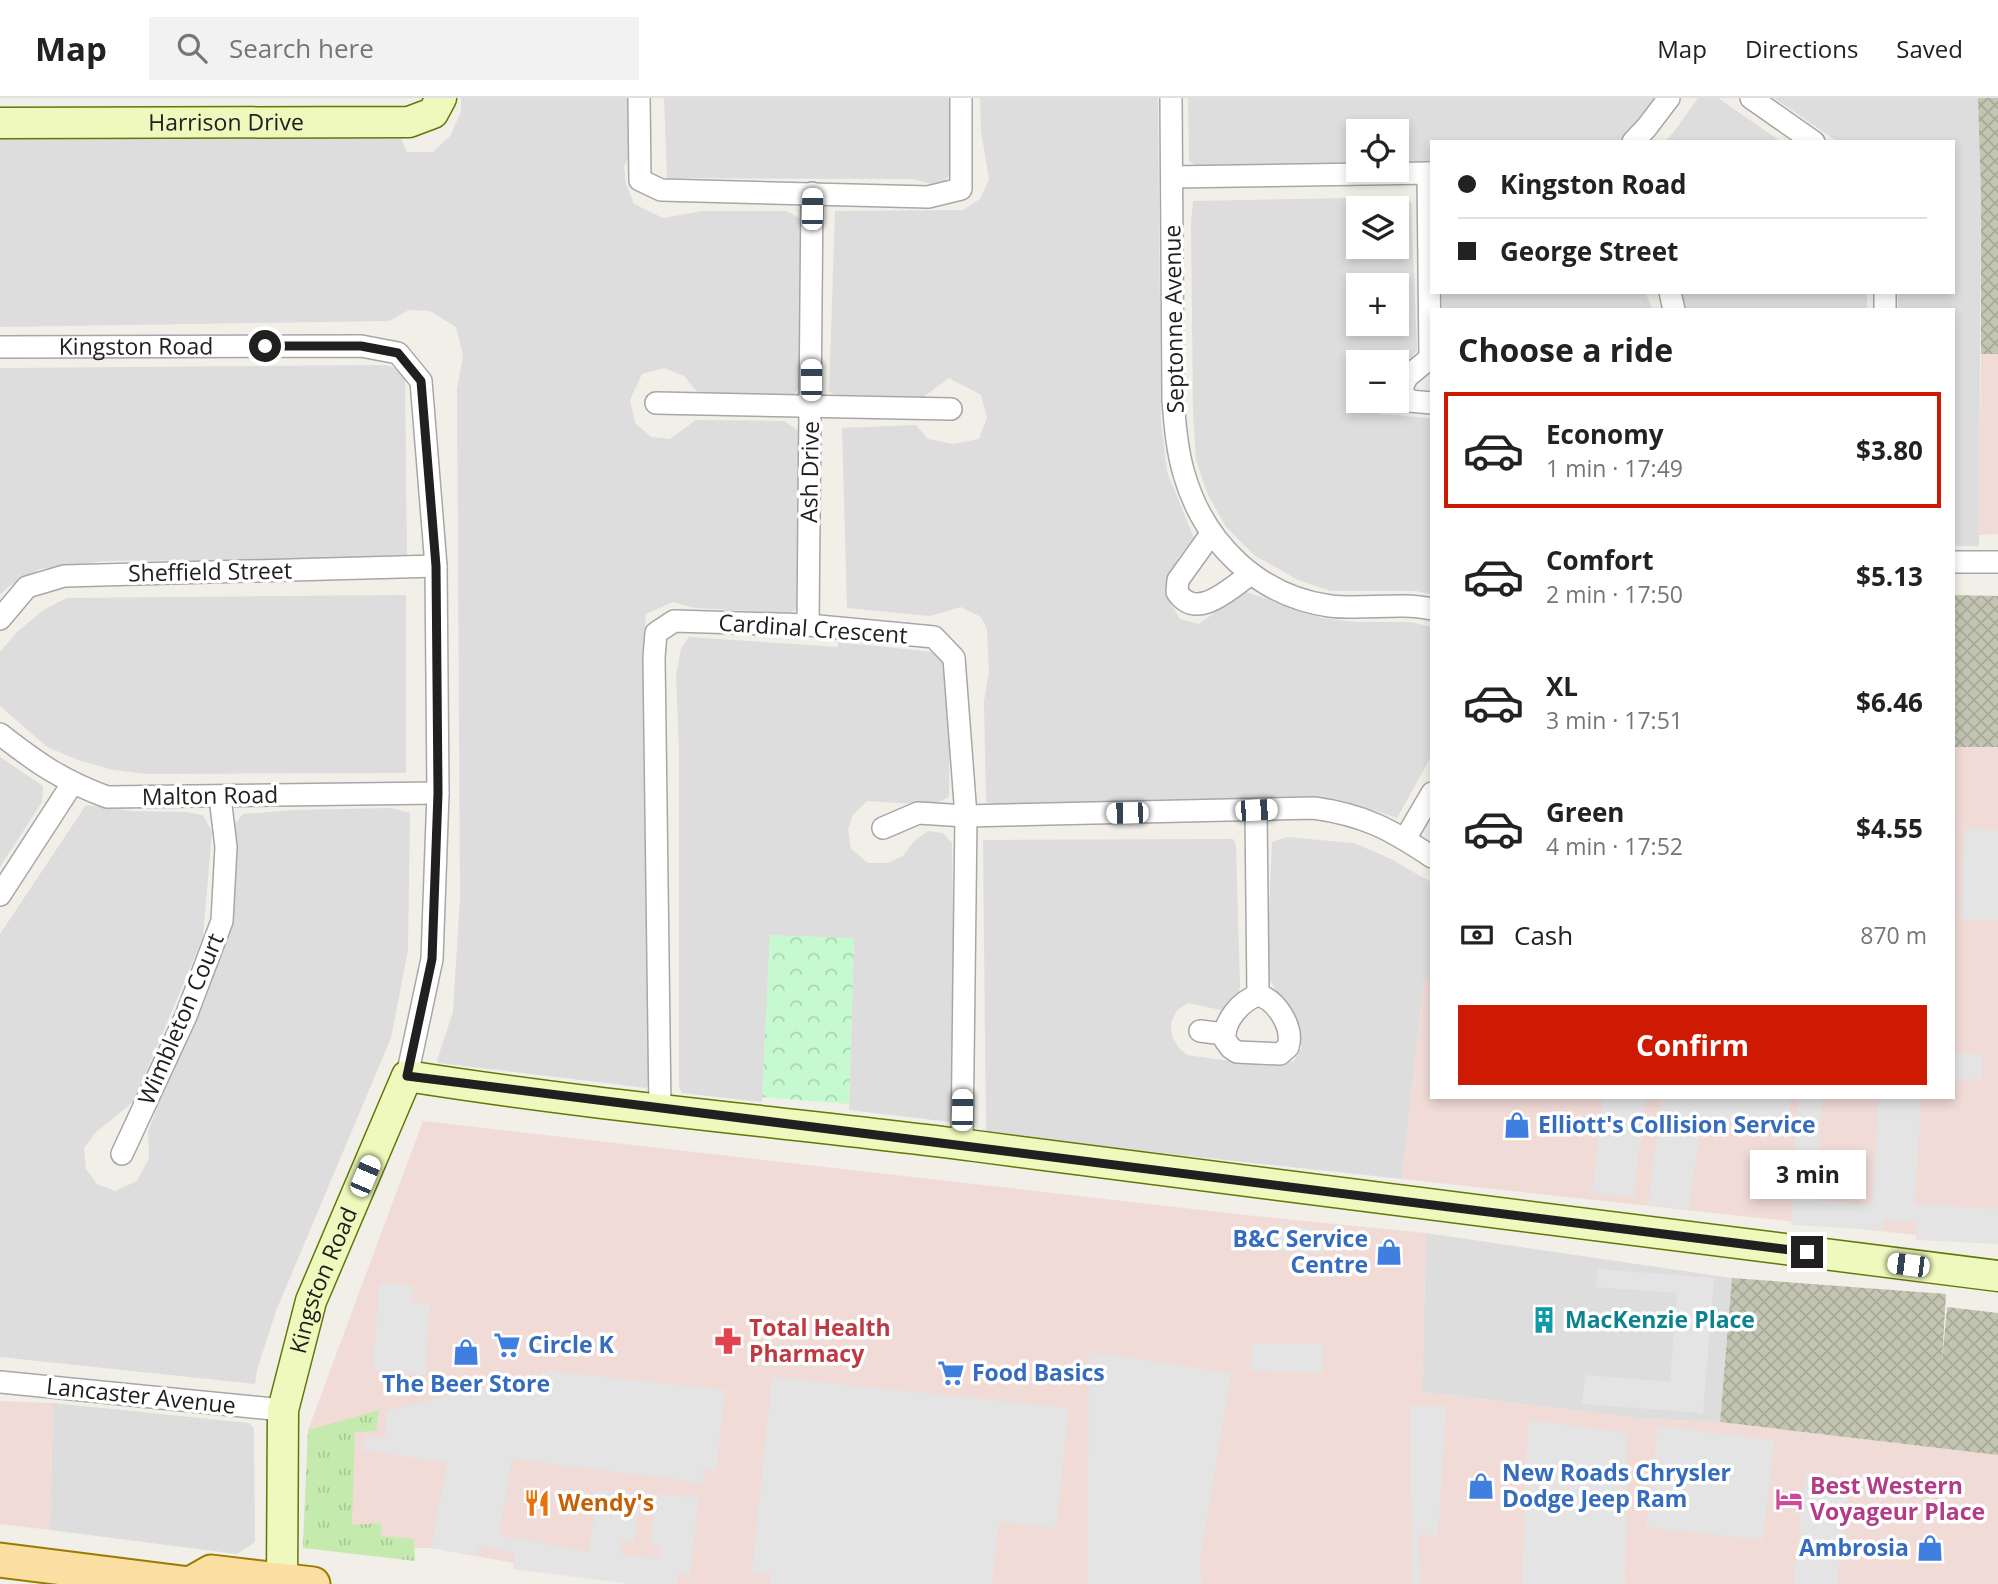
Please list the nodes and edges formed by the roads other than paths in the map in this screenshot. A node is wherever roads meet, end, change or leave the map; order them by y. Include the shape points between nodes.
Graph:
1 (441, 98) edge
2 (639, 98) edge
3 (961, 98) edge
4 (1171, 98) edge
5 (1669, 98) edge
6 (1751, 98) edge
7 (0, 123) edge
8 (1635, 140) edge
9 (1811, 140) edge
10 (1430, 173) edge
11 (1172, 177) junction
12 (812, 193) junction
13 (0, 347) edge
14 (1430, 359) edge
15 (1409, 375) edge
16 (1409, 401) edge
17 (656, 403) dead end
18 (1430, 403) edge
19 (811, 406) junction
20 (951, 409) dead end
21 (1211, 534) junction
22 (1955, 562) edge
23 (1998, 562) edge
24 (436, 566) junction
25 (1251, 574) junction
26 (1430, 609) edge
27 (0, 619) edge
28 (808, 625) junction
29 (0, 734) edge
30 (72, 784) junction
31 (438, 793) junction
32 (1430, 796) edge
33 (220, 797) junction
34 (1256, 810) junction
35 (967, 816) junction
36 (883, 828) dead end
37 (1405, 839) junction
38 (1430, 857) edge
39 (0, 895) edge
40 (1258, 995) junction
41 (1200, 1031) dead end
42 (1224, 1034) junction
43 (407, 1076) junction
44 (660, 1109) junction
45 (962, 1144) junction
46 (122, 1154) dead end
47 (1998, 1276) edge
48 (0, 1382) edge
49 (283, 1410) junction
50 (0, 1560) edge
51 (292, 1583) edge
52 (190, 1584) edge

1 - 7 main road, Harrison Drive via 433,113 409,122
2 - 12 street via 640,180 661,190
3 - 12 street via 961,189 928,197
4 - 11 street, Septonne Avenue
5 - 8 street
6 - 9 street
10 - 11 street
11 - 21 street, Septonne Avenue via 1177,445 1192,499
12 - 19 street, Ash Drive
13 - 24 street, Kingston Road via 361,346 398,353 421,381
14 - 15 street
16 - 18 street
17 - 19 street
19 - 20 street
19 - 28 street, Ash Drive
21 - 25 street, Septonne Avenue
21 - 25 street via 1178,580 1177,592 1185,603 1203,605
22 - 23 street
24 - 27 street, Sheffield Street via 64,576 27,587
24 - 31 street, Kingston Road
25 - 26 street, Septonne Avenue via 1293,597 1328,605
28 - 35 street, Cardinal Crescent via 934,637 954,659
28 - 44 street, Cardinal Crescent via 674,621 656,632
29 - 30 street, Malton Road
30 - 33 street, Malton Road via 107,797
30 - 39 street
31 - 33 street, Malton Road
31 - 43 street, Kingston Road via 432,959
32 - 37 street
33 - 46 street, Wimbleton Court via 226,847 222,921 186,1016
34 - 35 street
34 - 37 street via 1345,812 1378,823
34 - 40 street
35 - 36 street via 918,813
35 - 45 street, Cardinal Crescent
37 - 38 street
40 - 42 street via 1236,1012
40 - 42 street via 1270,1002 1289,1029 1290,1041 1284,1052 1237,1052
41 - 42 street
43 - 44 main road
43 - 49 main road, Kingston Road via 312,1301
44 - 45 main road
45 - 47 main road
48 - 49 street, Lancaster Avenue
49 - 51 main road, Kingston Road
50 - 52 main road
51 - 52 main road via 211,1572

